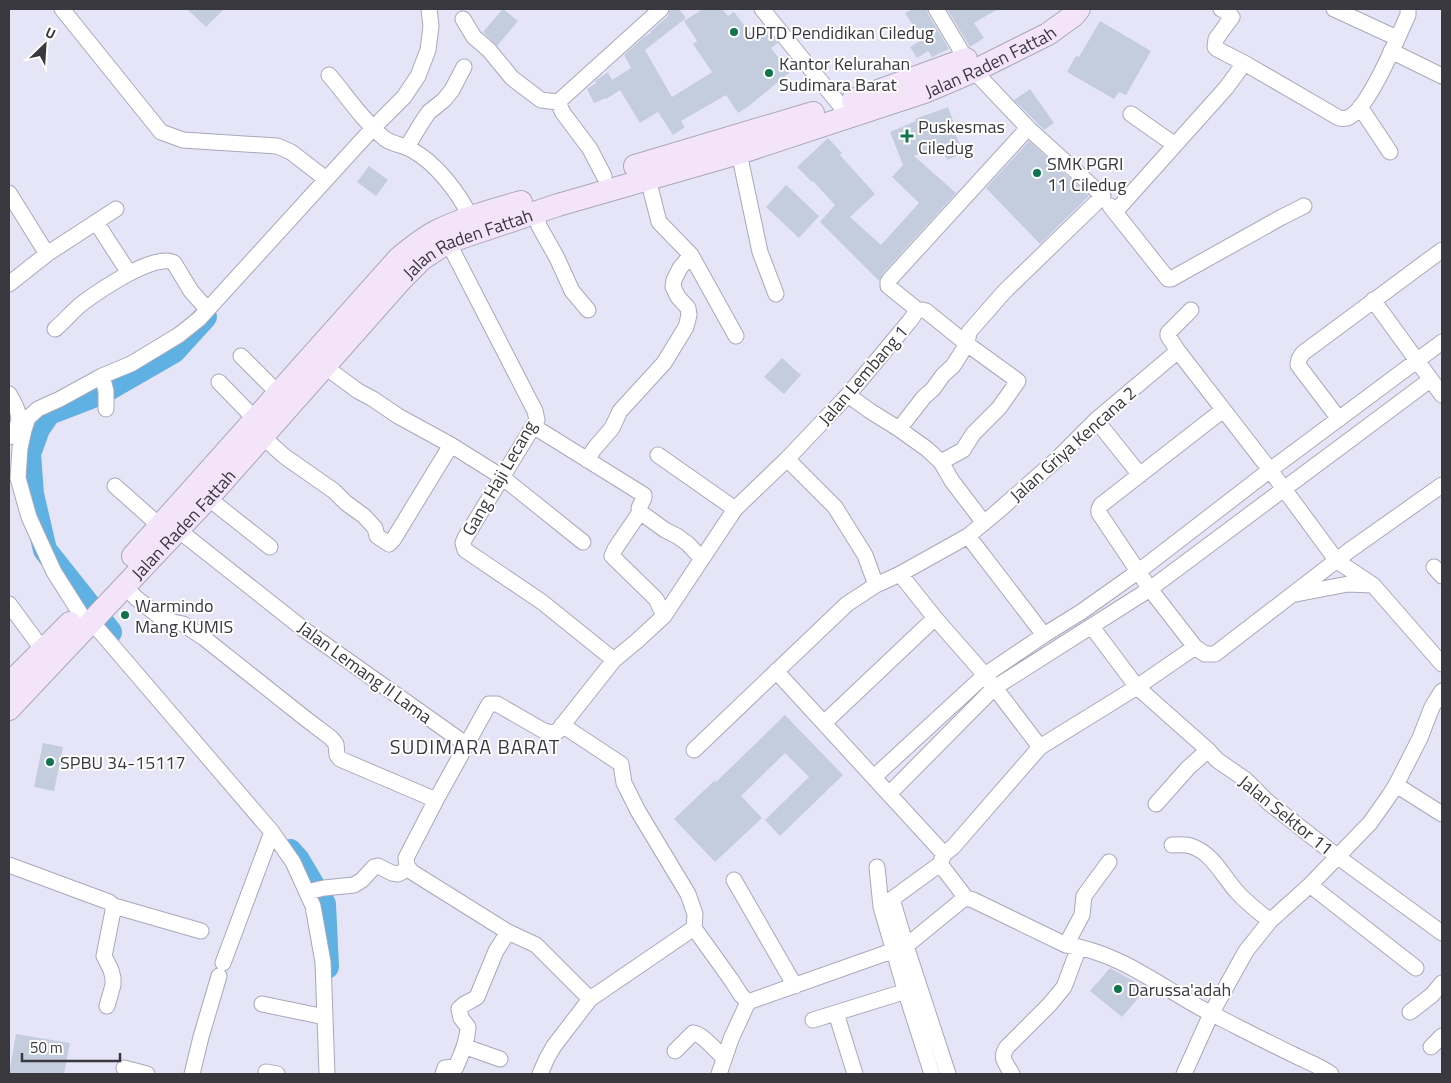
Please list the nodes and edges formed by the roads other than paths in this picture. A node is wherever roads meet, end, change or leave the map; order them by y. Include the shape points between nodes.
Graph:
1 (62, 9) edge
2 (429, 9) edge
3 (661, 9) edge
4 (762, 9) edge
5 (936, 9) edge
6 (1059, 9) edge
7 (1079, 9) edge
8 (1221, 9) edge
9 (1334, 9) edge
10 (1408, 9) edge
11 (463, 18) dead end
12 (1394, 44) junction
13 (970, 65) junction
14 (1245, 65) junction
15 (464, 67) dead end
16 (329, 74) dead end
17 (1442, 76) edge
18 (558, 102) junction
19 (840, 105) junction
20 (1360, 107) junction
21 (1131, 114) dead end
22 (1028, 128) junction
23 (378, 133) junction
24 (1175, 145) junction
25 (408, 147) junction
26 (1390, 152) dead end
27 (739, 153) junction
28 (604, 176) junction
29 (326, 179) junction
30 (648, 179) junction
31 (9, 193) edge
32 (1104, 196) junction
33 (1304, 206) dead end
34 (116, 209) dead end
35 (536, 212) junction
36 (1115, 212) junction
37 (471, 218) junction
38 (96, 222) junction
39 (448, 242) junction
40 (1442, 250) edge
41 (47, 254) junction
42 (691, 255) junction
43 (129, 272) junction
44 (9, 284) edge
45 (776, 294) dead end
46 (1373, 300) junction
47 (207, 310) junction
48 (588, 310) dead end
49 (1191, 310) dead end
50 (916, 311) junction
51 (55, 329) dead end
52 (736, 336) dead end
53 (1442, 342) edge
54 (966, 344) junction
55 (1178, 351) junction
56 (241, 356) dead end
57 (1416, 360) junction
58 (324, 366) junction
59 (1430, 380) junction
60 (104, 382) junction
61 (219, 382) dead end
62 (278, 393) junction
63 (9, 394) edge
64 (848, 394) junction
65 (1442, 395) edge
66 (106, 409) dead end
67 (1223, 410) junction
68 (1339, 419) junction
69 (1096, 420) junction
70 (533, 426) junction
71 (258, 427) junction
72 (899, 429) junction
73 (9, 437) edge
74 (451, 445) junction
75 (658, 455) dead end
76 (787, 459) junction
77 (587, 460) junction
78 (941, 462) junction
79 (1270, 470) junction
80 (1140, 475) junction
81 (502, 477) junction
82 (1442, 485) edge
83 (115, 486) dead end
84 (1285, 490) junction
85 (208, 498) junction
86 (735, 508) junction
87 (640, 512) junction
88 (984, 523) junction
89 (168, 525) junction
90 (968, 536) junction
91 (584, 542) dead end
92 (270, 547) dead end
93 (701, 558) junction
94 (1337, 561) junction
95 (1139, 571) junction
96 (900, 574) junction
97 (876, 585) junction
98 (1373, 585) junction
99 (1150, 589) junction
100 (1293, 594) junction
101 (9, 604) edge
102 (98, 606) junction
103 (664, 616) junction
104 (935, 618) junction
105 (1092, 627) junction
106 (1044, 635) junction
107 (1195, 647) junction
108 (47, 656) junction
109 (614, 660) junction
110 (1442, 664) edge
111 (776, 671) junction
112 (985, 675) junction
113 (9, 682) edge
114 (1137, 687) junction
115 (994, 688) junction
116 (1442, 691) edge
117 (9, 709) edge
118 (824, 723) junction
119 (562, 725) junction
120 (467, 745) junction
121 (1040, 747) junction
122 (694, 750) dead end
123 (1208, 750) junction
124 (874, 777) junction
125 (1396, 784) junction
126 (888, 794) junction
127 (436, 800) junction
128 (1156, 804) dead end
129 (1442, 814) edge
130 (272, 832) junction
131 (1172, 845) dead end
132 (1338, 857) junction
133 (942, 859) junction
134 (1109, 862) dead end
135 (9, 865) edge
136 (407, 866) junction
137 (877, 867) dead end
138 (734, 880) dead end
139 (1310, 885) junction
140 (314, 891) junction
141 (966, 898) junction
142 (887, 903) junction
143 (114, 906) junction
144 (1270, 921) junction
145 (694, 928) junction
146 (201, 931) dead end
147 (508, 932) junction
148 (1442, 932) edge
149 (1072, 946) junction
150 (900, 948) junction
151 (1416, 968) dead end
152 (1442, 983) edge
153 (795, 986) junction
154 (912, 989) junction
155 (590, 999) junction
156 (748, 1002) junction
157 (262, 1004) dead end
158 (107, 1006) dead end
159 (836, 1012) junction
160 (1410, 1012) dead end
161 (1211, 1014) junction
162 (325, 1016) junction
163 (813, 1020) dead end
164 (1442, 1036) edge
165 (466, 1047) junction
166 (1430, 1047) dead end
167 (675, 1051) dead end
168 (724, 1058) junction
169 (500, 1060) dead end
170 (124, 1068) dead end
171 (936, 1072) edge
172 (147, 1074) edge
173 (192, 1074) edge
174 (327, 1074) edge
175 (443, 1074) edge
176 (542, 1074) edge
177 (719, 1074) edge
178 (855, 1074) edge
179 (1012, 1074) edge
180 (1184, 1074) edge
181 (1331, 1074) edge

1 - 29 street via 161,132 183,140 277,146 292,152
2 - 23 street via 428,50 418,76
3 - 18 street
4 - 19 street
5 - 13 street
6 - 13 main road, Jalan Raden Fattah
7 - 13 main road, Jalan Raden Fattah via 1048,34
8 - 14 street via 1232,17 1214,47
9 - 12 street
10 - 12 street
11 - 18 street via 474,37 512,78 541,100
12 - 17 street
12 - 20 street
13 - 19 main road, Jalan Raden Fattah
13 - 22 street
13 - 27 main road, Jalan Raden Fattah via 926,91
14 - 20 street via 1339,118 1347,118
14 - 24 street
15 - 25 street via 452,90 425,117
16 - 23 street
18 - 28 street
19 - 28 main road, Jalan Raden Fattah
20 - 26 street
21 - 24 street
22 - 32 street
22 - 50 street, Jalan Lembang 1 via 890,278 888,286
23 - 25 street
23 - 29 street
24 - 36 street
25 - 37 street via 423,156 457,194
27 - 30 main road, Jalan Raden Fattah
27 - 45 street via 760,252
28 - 37 main road, Jalan Raden Fattah
29 - 47 street
30 - 35 main road, Jalan Raden Fattah
30 - 42 street via 659,222
31 - 41 street
32 - 36 street
32 - 54 street via 1004,292 969,332
33 - 36 street via 1171,279
34 - 38 street
35 - 39 main road, Jalan Raden Fattah
35 - 48 street via 539,226 572,291
37 - 62 main road, Jalan Raden Fattah via 437,231 399,258
38 - 41 street
38 - 43 street
39 - 58 main road, Jalan Raden Fattah via 422,259
39 - 70 street, Gang Haji Lecang via 535,411 537,420
40 - 46 street
41 - 44 street
42 - 52 street
42 - 77 street via 680,268 673,287 688,308 690,315 686,327 664,363 620,411 612,428
43 - 47 street via 157,262 171,261
43 - 51 street via 82,303
46 - 57 street
46 - 68 street via 1303,353 1299,360 1298,365
47 - 60 street via 179,335
49 - 55 street via 1168,333
50 - 54 street via 926,312
50 - 64 street, Jalan Lembang 1
53 - 57 street
54 - 72 street via 953,366
54 - 78 street via 1018,381 963,450
55 - 67 street
55 - 69 street, Jalan Griya Kencana 2
56 - 62 street
57 - 59 street
57 - 68 street
58 - 71 main road, Jalan Raden Fattah
58 - 74 street via 398,416
59 - 65 street
59 - 84 street
60 - 66 street
60 - 102 street via 38,409 28,418 20,448 18,478 29,517 54,572
61 - 71 street
62 - 71 main road, Jalan Raden Fattah
63 - 73 street via 19,422
64 - 72 street
64 - 76 street, Jalan Lembang 1
67 - 79 street
67 - 80 street
68 - 79 street
69 - 80 street
69 - 88 street, Jalan Griya Kencana 2
70 - 77 street
70 - 81 street, Gang Haji Lecang
71 - 74 street via 284,456 364,516 375,528 377,536 389,544
71 - 85 main road, Jalan Raden Fattah
71 - 89 main road, Jalan Raden Fattah
72 - 78 street
74 - 81 street
75 - 86 street
76 - 86 street, Jalan Lembang 1
76 - 97 street via 834,507 865,555
77 - 87 street via 644,495
78 - 88 street
79 - 84 street
79 - 95 street
80 - 95 street via 1099,509
81 - 91 street
81 - 109 street, Gang Haji Lecang via 465,538 465,550 542,602
82 - 94 street
83 - 89 street, Jalan Lemang II Lama
84 - 94 street
84 - 99 street
85 - 89 main road, Jalan Raden Fattah
85 - 92 street
86 - 93 street, Jalan Lembang 1
87 - 93 street via 688,544
87 - 103 street via 612,556 656,599
88 - 90 street, Jalan Griya Kencana 2
89 - 102 main road, Jalan Raden Fattah
89 - 120 street, Jalan Lemang II Lama via 306,631
90 - 96 street, Jalan Griya Kencana 2
90 - 106 street
93 - 103 street, Jalan Lembang 1
94 - 98 street
94 - 100 street
95 - 99 street
95 - 106 street
96 - 97 street, Jalan Griya Kencana 2
96 - 104 street
97 - 111 street, Jalan Griya Kencana 2 via 847,604
98 - 100 street via 1348,584
98 - 110 street
99 - 105 street
99 - 107 street
100 - 107 street via 1215,654 1205,654
101 - 108 street
102 - 108 main road, Jalan Raden Fattah
102 - 127 street via 136,598 159,616 183,624 331,738 340,759
102 - 130 street
103 - 109 street, Jalan Lembang 1
104 - 112 street
104 - 118 street
105 - 114 street
105 - 115 street
106 - 112 street
107 - 114 street
108 - 113 main road, Jalan Raden Fattah
108 - 117 main road, Jalan Raden Fattah
109 - 119 street, Jalan Lembang 1
111 - 118 street
111 - 122 street, Jalan Griya Kencana 2
112 - 115 street
112 - 124 street
114 - 121 street
114 - 123 street, Jalan Sektor 11
115 - 121 street
115 - 126 street
116 - 125 street
118 - 124 street
119 - 120 street via 557,732 544,731 492,703
119 - 145 street via 622,764 624,783 638,811 690,900 695,914
120 - 127 street
121 - 133 street
123 - 128 street
123 - 132 street, Jalan Sektor 11
124 - 126 street
125 - 129 street
125 - 132 street via 1370,823
126 - 133 street
127 - 136 street via 406,858
130 - 140 street
130 - 173 street via 221,969
131 - 144 street via 1185,844 1206,854 1238,893
132 - 139 street
132 - 148 street, Jalan Sektor 11
133 - 141 street
133 - 142 street
134 - 149 street via 1084,896
135 - 143 street
136 - 140 street via 398,874 374,867 354,885
136 - 147 street
137 - 142 street
138 - 153 street
139 - 144 street
139 - 151 street
140 - 162 street via 313,906 323,962
141 - 149 street
141 - 150 street
142 - 150 street
143 - 146 street
143 - 158 street via 104,956 113,978
144 - 161 street via 1246,951
145 - 155 street
145 - 156 street
147 - 155 street via 536,945
147 - 165 street via 496,951 477,997 464,1002 459,1009 468,1027
149 - 161 street via 1102,953 1137,970
149 - 179 street via 1064,987 1002,1053
150 - 153 street
150 - 154 street
152 - 160 street
153 - 156 street
154 - 159 street
154 - 171 street
155 - 176 street via 554,1046
156 - 168 street
157 - 162 street
159 - 163 street
159 - 178 street
161 - 180 street
161 - 181 street
162 - 174 street
164 - 166 street
165 - 169 street
165 - 175 street via 456,1067 445,1068
167 - 168 street via 696,1033
168 - 177 street
170 - 172 street

